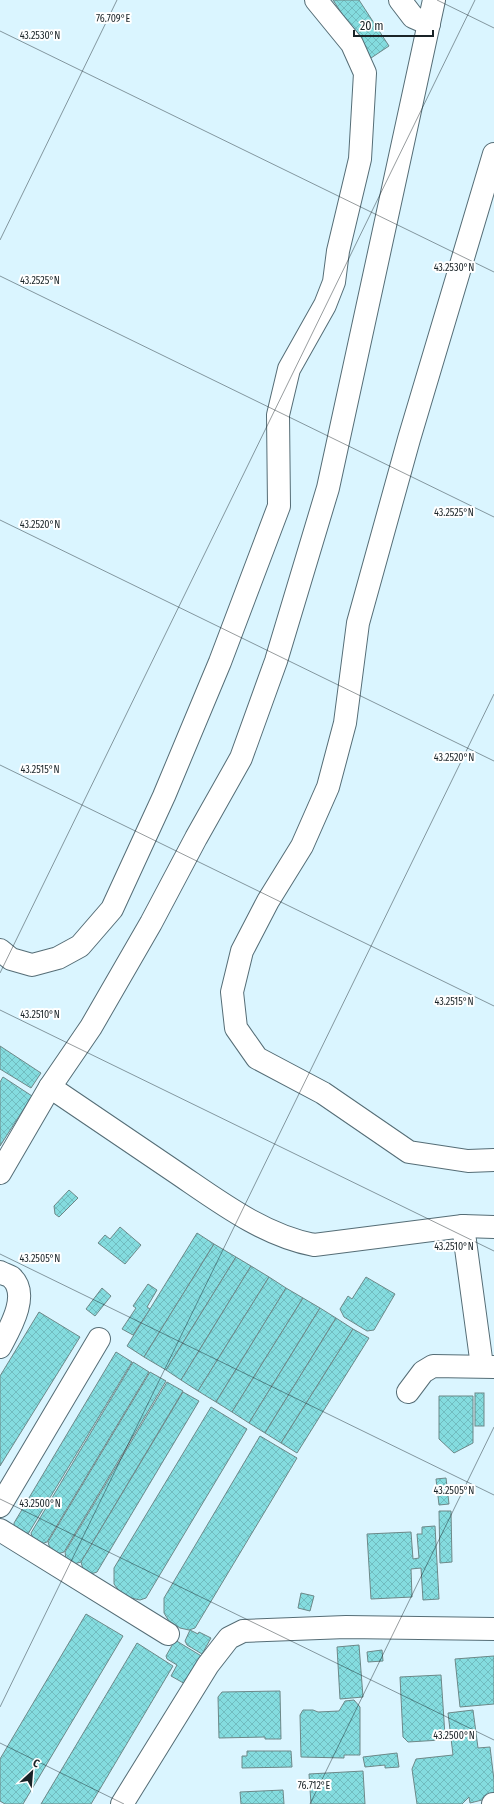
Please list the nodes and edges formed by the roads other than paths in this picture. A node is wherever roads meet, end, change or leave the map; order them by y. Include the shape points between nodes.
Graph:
1 (316, 0) edge
2 (400, 0) edge
3 (434, 0) edge
4 (429, 24) junction
5 (494, 154) edge
6 (0, 950) edge
7 (55, 1080) junction
8 (494, 1160) edge
9 (0, 1174) edge
10 (463, 1226) junction
11 (494, 1227) edge
12 (0, 1272) edge
13 (99, 1339) dead end
14 (0, 1347) edge
15 (488, 1366) edge
16 (408, 1392) dead end
17 (1, 1503) edge
18 (0, 1530) edge
19 (494, 1629) edge
20 (168, 1634) dead end
21 (122, 1804) edge

1 - 6 street via 352,44 365,73 360,158 338,251 334,282 325,305 289,369 278,415 279,506 220,662 164,796 112,909 80,946 58,958 32,965 11,959
2 - 4 street via 413,17
3 - 4 street
4 - 7 street via 328,488 278,653 249,736 241,758 151,923 91,1027
5 - 8 street via 409,439 358,623 345,723 328,787 302,846 242,950 232,992 236,1028 257,1058 323,1093 409,1152 468,1161
7 - 9 street
7 - 10 street via 195,1186 279,1236 314,1245
10 - 11 street
10 - 15 street
12 - 14 street via 11,1277 19,1293 19,1305 12,1326
13 - 17 street
15 - 16 street via 433,1366 423,1372
18 - 20 street
19 - 21 street via 346,1627 242,1631 229,1638 208,1665

